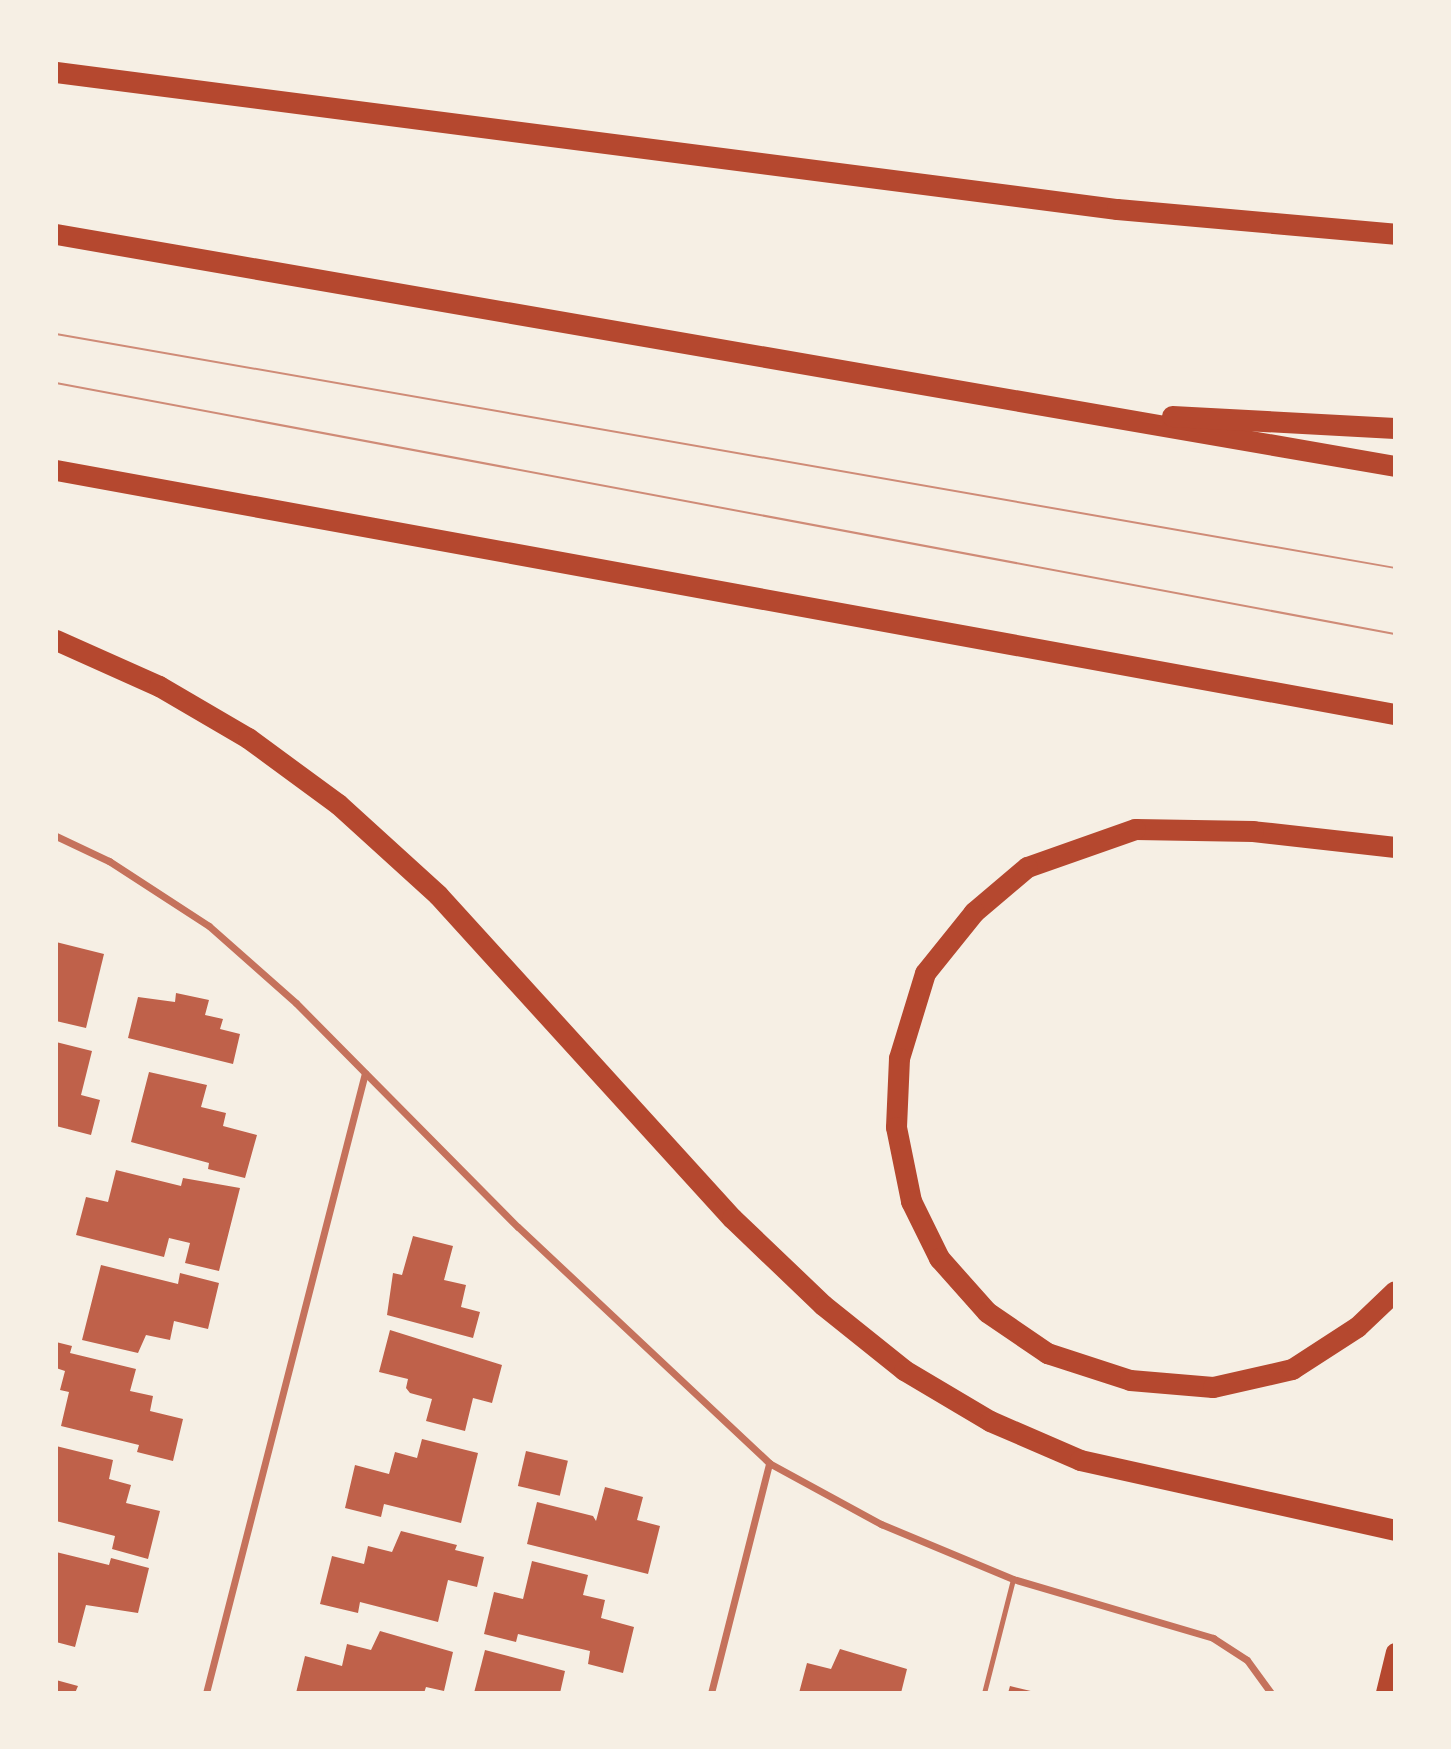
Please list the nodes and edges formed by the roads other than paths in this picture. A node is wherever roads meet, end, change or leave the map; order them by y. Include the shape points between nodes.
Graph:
1 (56, 72) edge
2 (56, 234) edge
3 (1395, 234) edge
4 (1072, 410) junction
5 (1395, 428) edge
6 (1395, 466) edge
7 (56, 470) edge
8 (56, 640) edge
9 (1386, 712) edge
10 (56, 836) edge
11 (1395, 847) edge
12 (365, 1073) junction
13 (1395, 1292) edge
14 (769, 1463) junction
15 (1395, 1531) edge
16 (1013, 1579) junction
17 (1395, 1652) edge
18 (206, 1693) edge
19 (711, 1693) edge
20 (984, 1693) edge
21 (1271, 1693) edge
22 (1385, 1693) edge

1 - 3 highway via 1116,209
2 - 4 highway
4 - 5 highway
4 - 6 highway
7 - 9 highway
8 - 15 highway via 159,686 248,738 338,804 438,895 732,1218 823,1305 904,1370 990,1421 1080,1460
10 - 12 street via 109,861 209,926 296,1003
11 - 13 highway via 1253,831 1135,829 1027,867 974,912 925,974 899,1058 896,1127 911,1201 939,1258 986,1312 1047,1353 1082,1365 1130,1380 1213,1387 1292,1369 1357,1326
12 - 14 street via 518,1227
12 - 18 street
14 - 16 street via 881,1524
14 - 19 street
16 - 20 lane
16 - 21 street via 1213,1638 1247,1660
17 - 22 main road

